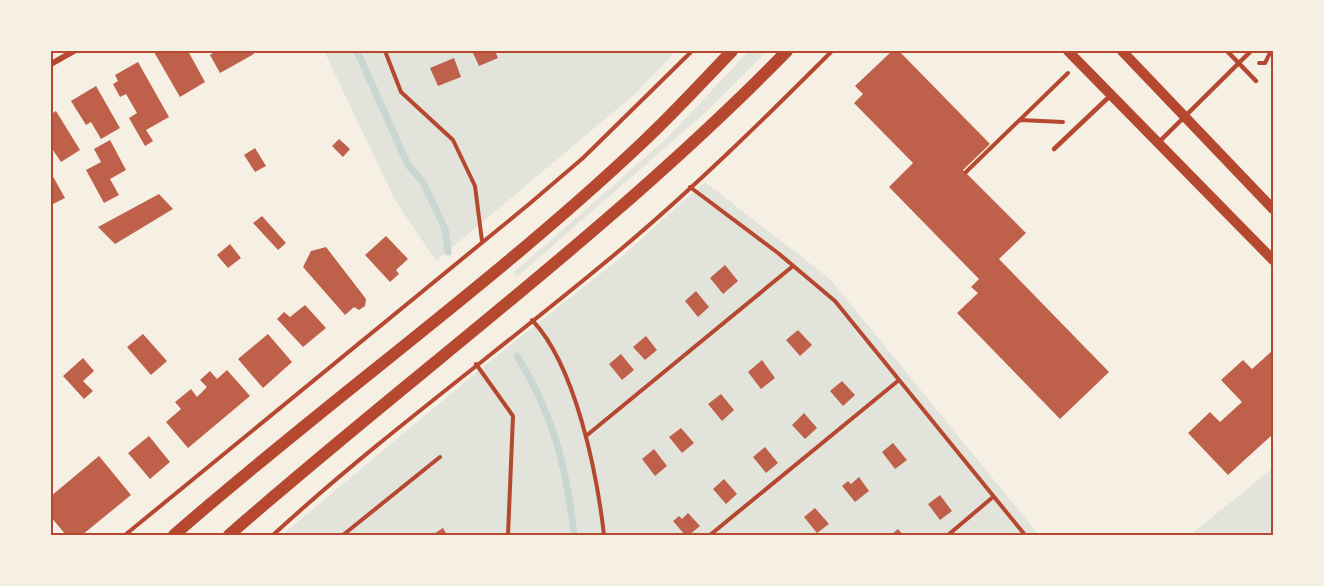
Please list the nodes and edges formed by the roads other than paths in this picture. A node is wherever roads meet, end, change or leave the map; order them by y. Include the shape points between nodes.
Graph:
1 (74, 51) edge
2 (732, 51) edge
3 (787, 51) edge
4 (1068, 51) edge
5 (1122, 51) edge
6 (1227, 51) edge
7 (1251, 51) edge
8 (51, 64) edge
9 (1240, 64) junction
10 (1256, 81) dead end
11 (1112, 94) junction
12 (1185, 118) junction
13 (1159, 143) junction
14 (1054, 150) dead end
15 (1273, 209) edge
16 (1273, 260) edge
17 (174, 535) edge
18 (229, 535) edge

1 - 8 street
2 - 17 main road via 643,142
3 - 18 main road via 617,212
4 - 11 street
5 - 12 street
6 - 9 lane
7 - 9 lane
9 - 10 lane
9 - 12 lane
11 - 13 street
11 - 14 lane
12 - 13 lane
12 - 15 street
13 - 16 street

